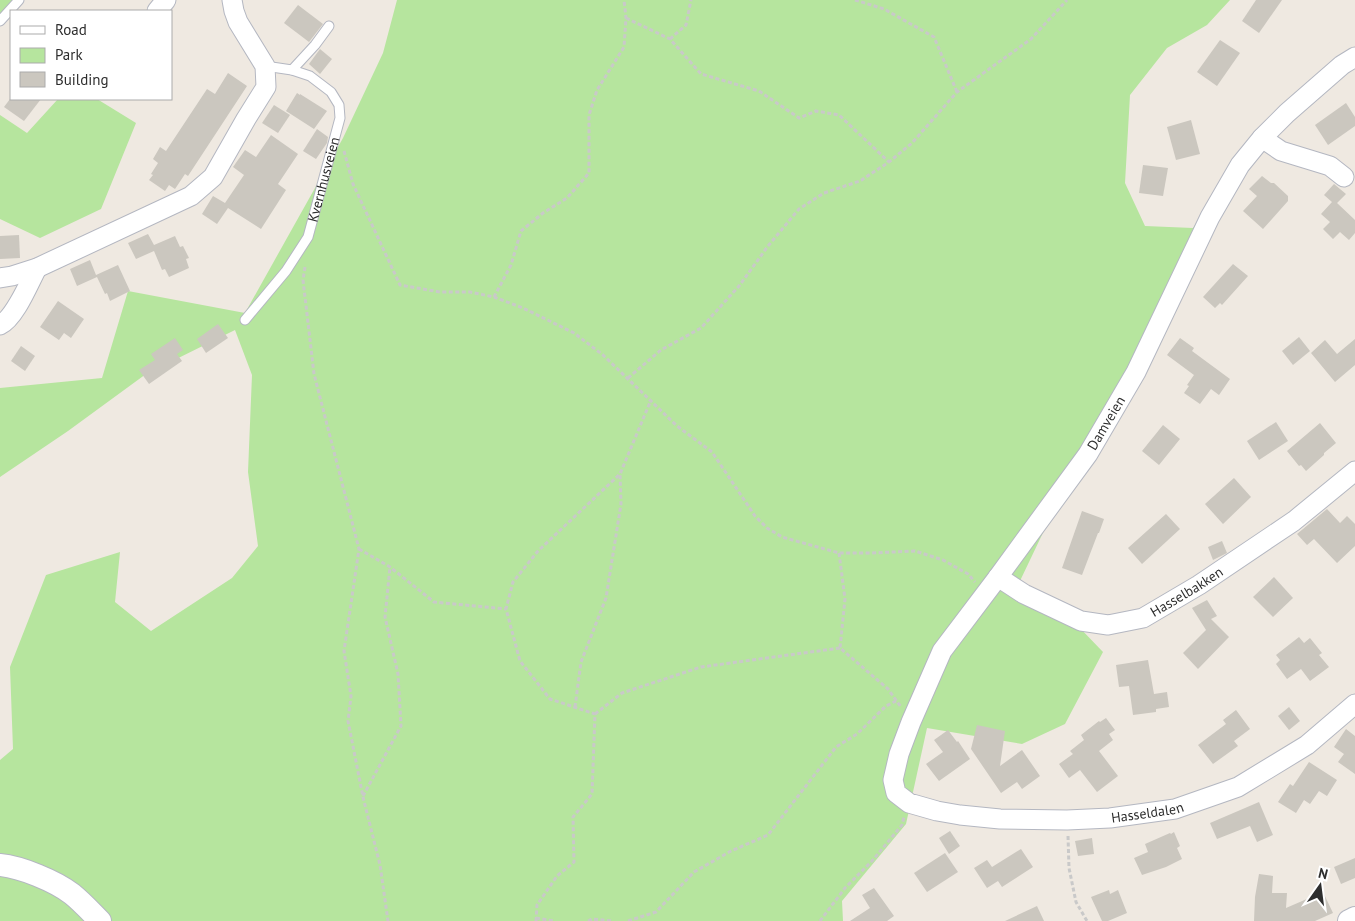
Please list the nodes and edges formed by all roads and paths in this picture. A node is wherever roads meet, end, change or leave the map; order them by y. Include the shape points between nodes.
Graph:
1 (19, 0) edge
2 (166, 0) edge
3 (624, 0) edge
4 (691, 0) edge
5 (855, 0) edge
6 (1067, 0) edge
7 (228, 1) edge
8 (158, 10) edge
9 (626, 18) junction
10 (0, 21) edge
11 (329, 26) dead end
12 (670, 39) junction
13 (1355, 58) edge
14 (265, 66) junction
15 (292, 70) junction
16 (957, 92) junction
17 (337, 132) junction
18 (1262, 138) junction
19 (888, 162) junction
20 (1344, 177) dead end
21 (305, 263) dead end
22 (36, 268) junction
23 (0, 278) edge
24 (494, 297) junction
25 (246, 320) dead end
26 (0, 325) edge
27 (628, 378) junction
28 (651, 400) junction
29 (1355, 471) edge
30 (620, 474) junction
31 (359, 549) junction
32 (839, 553) junction
33 (390, 568) junction
34 (998, 577) junction
35 (985, 593) junction
36 (506, 608) junction
37 (840, 648) junction
38 (896, 700) junction
39 (1355, 704) edge
40 (574, 707) junction
41 (595, 714) junction
42 (911, 722) junction
43 (363, 797) junction
44 (909, 804) junction
45 (1067, 820) junction
46 (0, 865) edge
47 (1355, 918) edge
48 (536, 919) edge
49 (100, 921) edge
50 (388, 921) edge
51 (554, 921) edge
52 (588, 921) edge
53 (613, 921) edge
54 (628, 921) edge
55 (820, 921) edge
56 (1087, 921) edge
57 (1350, 921) edge

1 - 10 lane
2 - 8 street
3 - 9 path
4 - 12 path via 686,25
5 - 16 path via 884,9 934,37
6 - 16 path via 1031,39
7 - 14 street
9 - 12 path
9 - 24 path via 624,47 598,90 589,115 589,173 567,198 521,231 511,265
11 - 15 lane
12 - 19 path via 701,74 759,91 799,118 816,111 840,115
13 - 18 street, Damveien via 1286,113
14 - 15 lane, Kvernhusveien
14 - 22 street via 266,87 213,177 191,196
15 - 17 lane, Kvernhusveien via 310,76 331,92 340,118
16 - 19 path via 912,144
17 - 24 path via 353,184 400,285
17 - 25 lane, Kvernhusveien via 308,237
18 - 20 street via 1281,151 1330,166
18 - 34 street, Damveien via 1240,165 1210,217 1136,372 1088,454
19 - 27 path via 860,181 824,193 798,209 739,286 701,328 661,350
21 - 31 path via 303,280 314,374
22 - 23 street
22 - 26 street via 18,304
24 - 27 path via 574,333
27 - 28 path
28 - 30 path
28 - 32 path via 677,426 712,452 755,516 767,528 782,537
29 - 34 street, Hasselbakken via 1294,521 1199,585 1143,618 1108,625 1081,621 1024,594
30 - 36 path via 538,551 513,582
30 - 40 path via 621,504 606,598 582,662
31 - 33 path
31 - 43 path via 344,651 351,696 348,720
32 - 35 path via 915,551 943,560 968,574
32 - 37 path via 845,599
33 - 36 path via 434,602
33 - 43 path via 385,617 398,674 401,726
34 - 35 street, Damveien
35 - 42 street, Damveien via 942,652
36 - 40 path via 520,661 550,699
37 - 38 path via 888,689
37 - 41 path via 701,667 622,693
38 - 42 path
38 - 54 path via 836,747 768,835 694,872 656,912
39 - 45 street, Hasseldalen via 1307,745 1238,787 1174,810
40 - 41 path
41 - 48 path via 592,794 573,818 574,862 557,876 538,905
42 - 44 street, Damveien via 893,780 896,793
43 - 50 path via 380,865
44 - 45 street, Hasseldalen via 960,815
44 - 55 path via 902,826 845,888
45 - 56 path via 1072,886 1076,902
46 - 49 street via 23,870 54,883 72,894
47 - 57 street
48 - 51 path
52 - 53 path

